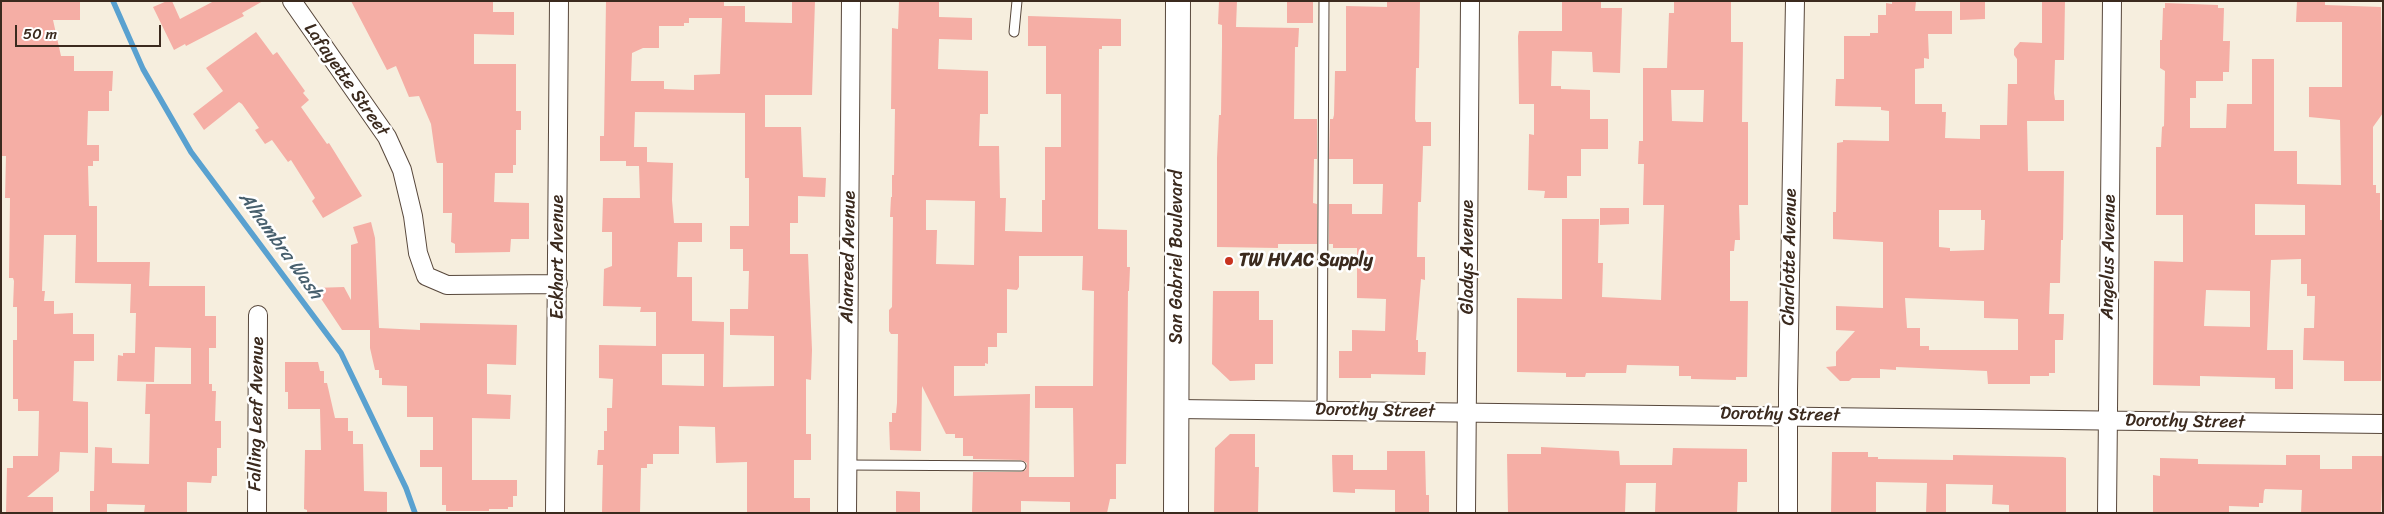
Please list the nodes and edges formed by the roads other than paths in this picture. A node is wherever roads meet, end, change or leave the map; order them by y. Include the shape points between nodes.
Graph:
1 (292, 1) edge
2 (559, 1) edge
3 (852, 1) edge
4 (1017, 1) edge
5 (1178, 1) edge
6 (1324, 1) edge
7 (1470, 1) edge
8 (1795, 1) edge
9 (2112, 1) edge
10 (1014, 32) dead end
11 (558, 284) junction
12 (258, 315) dead end
13 (1177, 408) junction
14 (1322, 410) junction
15 (1468, 412) junction
16 (1789, 415) junction
17 (2108, 421) junction
18 (2383, 424) edge
19 (847, 465) junction
20 (1021, 466) dead end
21 (256, 513) edge
22 (555, 513) edge
23 (847, 513) edge
24 (1176, 513) edge
25 (1466, 513) edge
26 (1788, 513) edge
27 (2108, 513) edge

1 - 11 street, Lafayette Street via 387,137 402,170 418,253 426,276 447,286
2 - 11 street, Eckhart Avenue
3 - 19 street, Alanreed Avenue
4 - 10 lane
5 - 13 main road, San Gabriel Boulevard
6 - 14 lane
7 - 15 street, Gladys Avenue
8 - 16 street, Charlotte Avenue
9 - 17 street, Angelus Avenue
11 - 22 street, Eckhart Avenue
12 - 21 street, Falling Leaf Avenue
13 - 14 street, Dorothy Street
13 - 24 main road, San Gabriel Boulevard
14 - 15 street, Dorothy Street
15 - 16 street, Dorothy Street
15 - 25 street, Gladys Avenue
16 - 17 street, Dorothy Street
16 - 26 street, Charlotte Avenue
17 - 18 street, Dorothy Street
17 - 27 street, Angelus Avenue
19 - 20 lane
19 - 23 street, Alanreed Avenue

